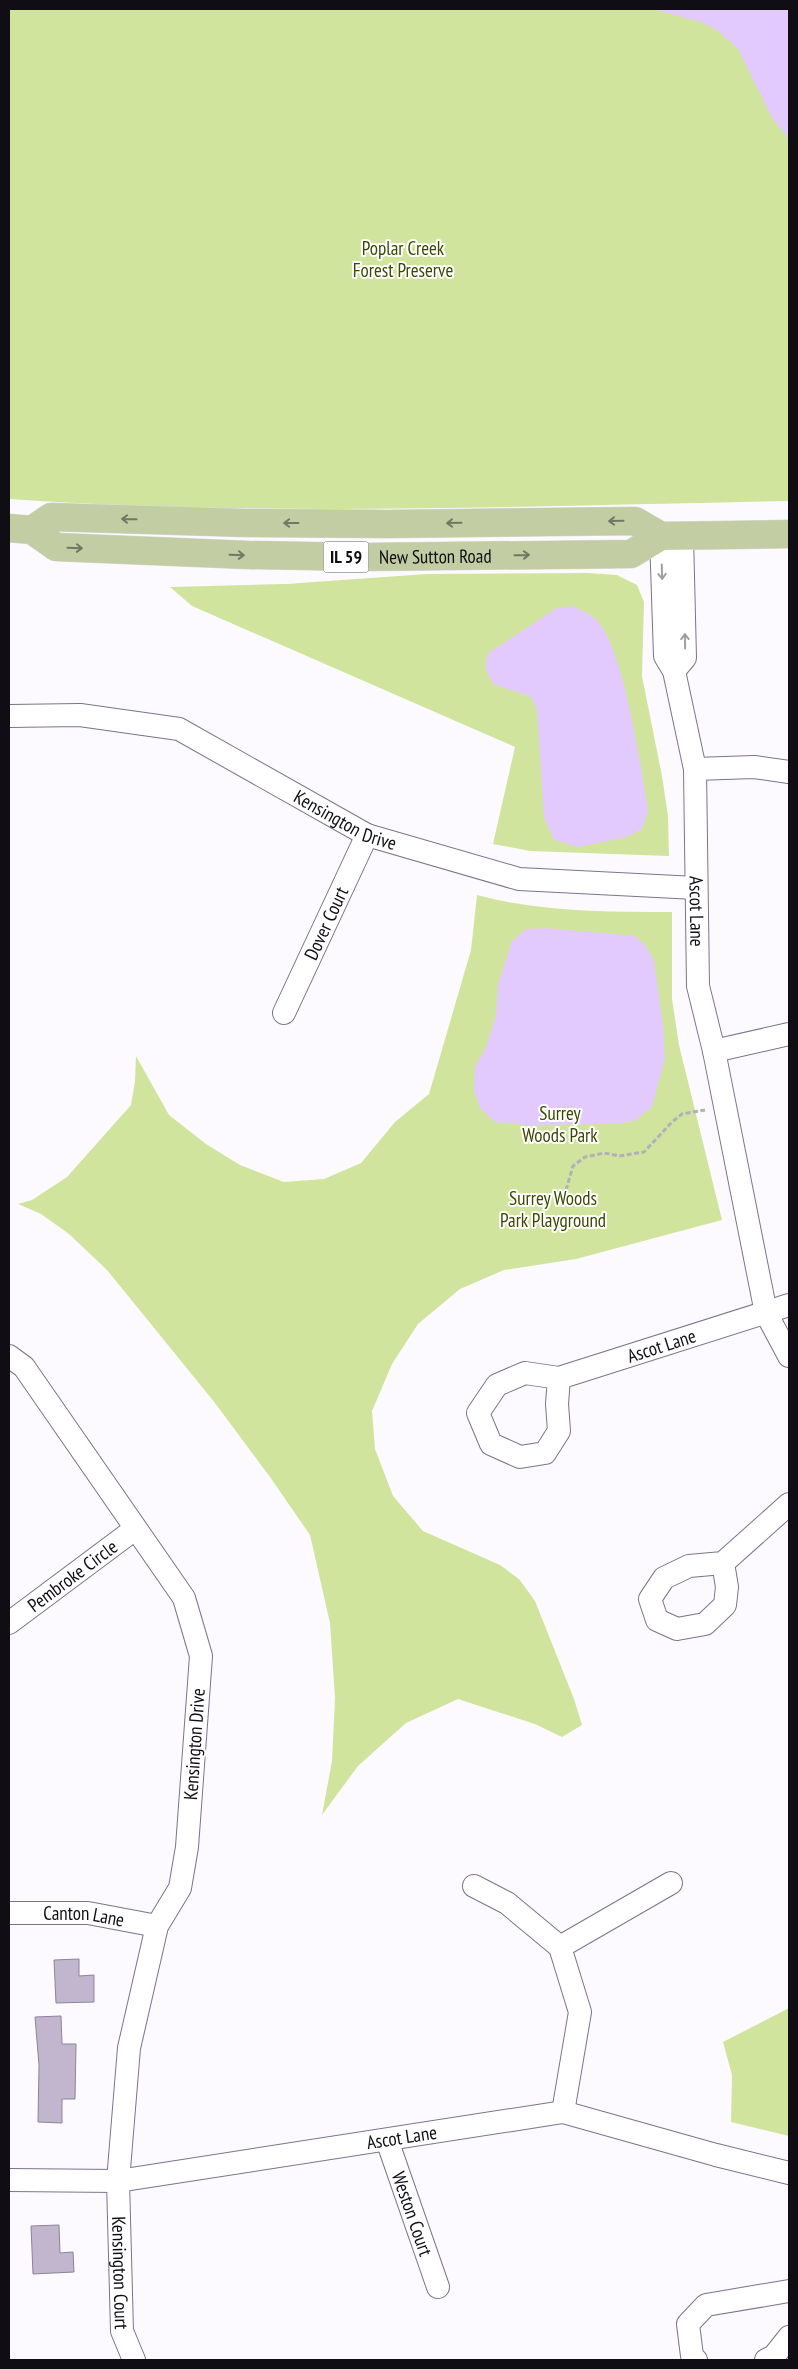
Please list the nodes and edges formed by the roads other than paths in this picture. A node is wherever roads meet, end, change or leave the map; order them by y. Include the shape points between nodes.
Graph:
1 (20, 529) edge
2 (789, 534) edge
3 (671, 536) junction
4 (9, 716) edge
5 (695, 770) junction
6 (789, 772) edge
7 (367, 835) junction
8 (696, 888) junction
9 (284, 1013) dead end
10 (789, 1034) edge
11 (714, 1051) junction
12 (789, 1305) edge
13 (766, 1313) junction
14 (9, 1356) edge
15 (789, 1356) edge
16 (559, 1378) dead end
17 (789, 1504) edge
18 (135, 1529) junction
19 (722, 1563) dead end
20 (9, 1623) edge
21 (670, 1883) dead end
22 (474, 1886) dead end
23 (9, 1913) edge
24 (158, 1926) junction
25 (560, 1946) junction
26 (563, 2112) junction
27 (388, 2140) junction
28 (789, 2173) edge
29 (9, 2180) edge
30 (118, 2181) junction
31 (438, 2287) dead end
32 (789, 2291) edge
33 (789, 2337) edge
34 (134, 2360) edge
35 (696, 2360) edge
36 (766, 2360) edge

1 - 3 main road, New Sutton Road / IL 59 via 51,517 388,524 635,521
2 - 3 main road
3 - 5 street, Ascot Lane via 665,656 674,671
4 - 7 street, Kensington Drive via 80,715 178,729
5 - 6 street via 754,767
5 - 8 street, Ascot Lane
7 - 8 street, Kensington Drive via 519,879
7 - 9 street, Dover Court
8 - 11 street, Ascot Lane via 698,986
10 - 11 street
11 - 13 street, Ascot Lane
12 - 13 street, Ascot Lane
13 - 15 street, Ascot Lane
13 - 16 street, Ascot Lane
14 - 18 street, Kensington Drive via 24,1367
17 - 19 street
18 - 20 street, Pembroke Circle
18 - 24 street, Kensington Drive via 184,1598 200,1656 180,1888
21 - 25 street
22 - 25 street via 507,1903
23 - 24 street, Canton Lane via 88,1913
24 - 30 street, Kensington Drive via 129,2048
25 - 26 street via 580,2012
26 - 27 street, Ascot Lane
26 - 28 street, Ascot Lane
27 - 30 street, Ascot Lane
27 - 31 street, Weston Court
29 - 30 street, Ascot Lane
30 - 34 street, Kensington Court via 122,2331
32 - 35 street via 706,2305 688,2324 692,2356
33 - 36 street via 774,2356

